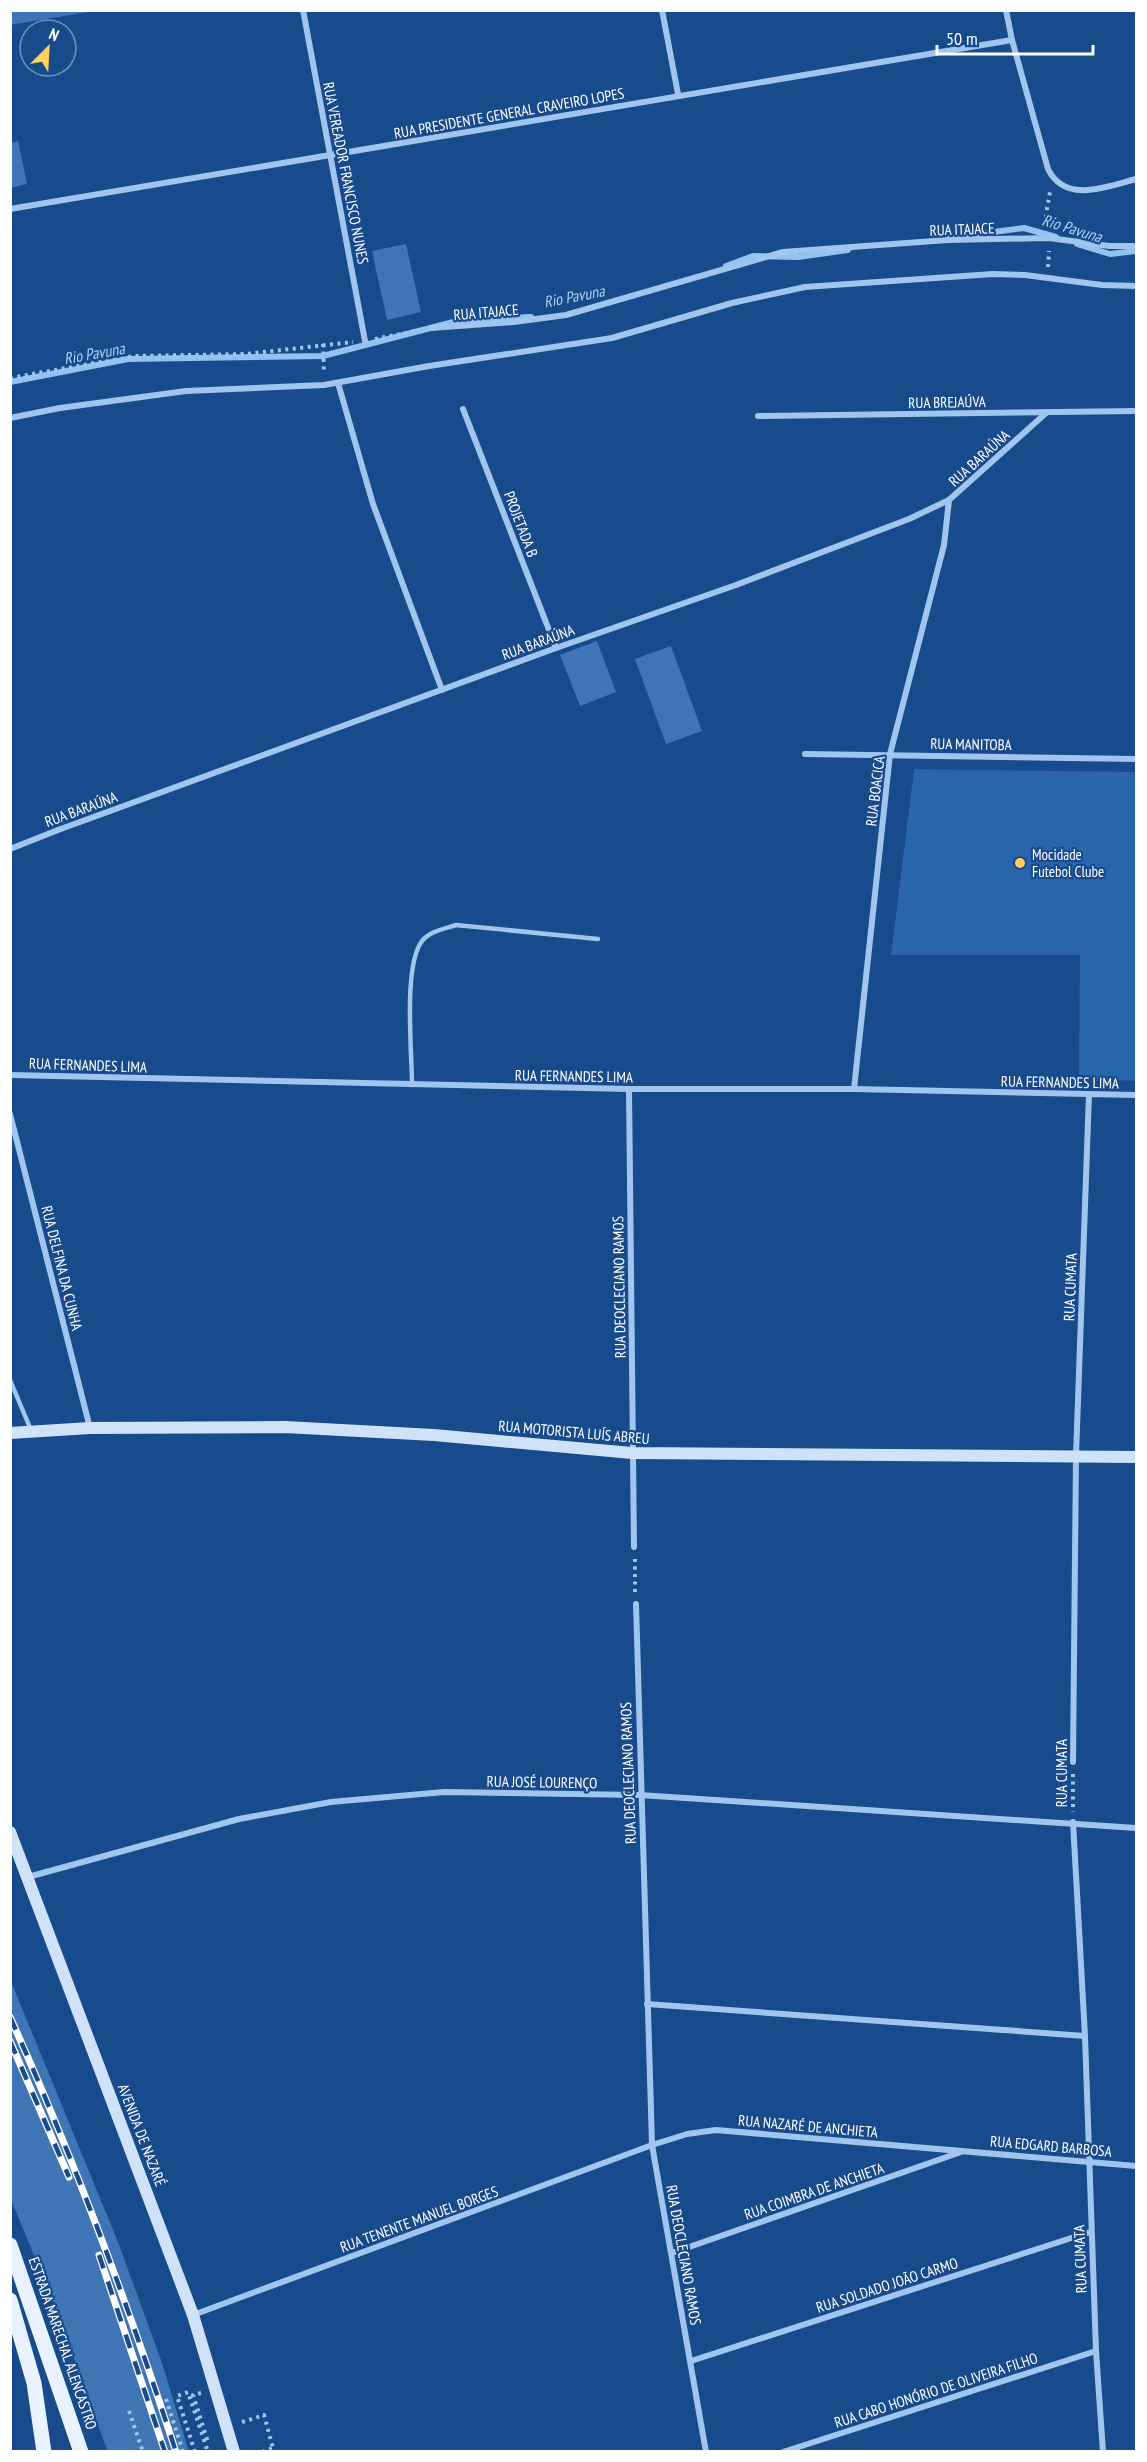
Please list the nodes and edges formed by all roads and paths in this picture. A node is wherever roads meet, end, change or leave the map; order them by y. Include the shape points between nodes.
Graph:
1 (303, 10) edge
2 (662, 10) edge
3 (1006, 10) edge
4 (1011, 40) junction
5 (678, 94) junction
6 (331, 158) junction
7 (1053, 179) junction
8 (1137, 179) edge
9 (10, 209) edge
10 (1049, 238) junction
11 (1137, 246) edge
12 (1048, 248) dead end
13 (1048, 268) dead end
14 (1137, 286) edge
15 (431, 328) joint
16 (365, 341) junction
17 (323, 346) junction
18 (324, 377) dead end
19 (10, 378) edge
20 (338, 383) junction
21 (463, 410) dead end
22 (1137, 411) edge
23 (1046, 413) junction
24 (758, 416) dead end
25 (10, 418) edge
26 (949, 500) junction
27 (556, 648) junction
28 (442, 690) junction
29 (805, 754) dead end
30 (890, 754) junction
31 (1137, 759) edge
32 (10, 849) edge
33 (598, 939) dead end
34 (10, 1075) edge
35 (412, 1085) junction
36 (629, 1089) junction
37 (854, 1089) junction
38 (1089, 1095) junction
39 (1137, 1095) edge
40 (10, 1114) edge
41 (10, 1380) edge
42 (90, 1428) junction
43 (31, 1432) junction
44 (10, 1433) edge
45 (632, 1453) junction
46 (1076, 1456) junction
47 (1137, 1457) edge
48 (634, 1547) joint
49 (636, 1604) joint
50 (1073, 1762) joint
51 (640, 1795) junction
52 (1073, 1822) junction
53 (1137, 1828) edge
54 (10, 1832) edge
55 (28, 1876) junction
56 (647, 2004) junction
57 (1085, 2036) junction
58 (652, 2145) junction
59 (964, 2151) junction
60 (1088, 2161) junction
61 (1137, 2166) edge
62 (1090, 2232) junction
63 (10, 2245) edge
64 (672, 2253) junction
65 (10, 2300) edge
66 (193, 2315) junction
67 (1096, 2351) junction
68 (691, 2361) junction
69 (216, 2390) junction
70 (166, 2399) dead end
71 (129, 2411) dead end
72 (226, 2426) junction
73 (274, 2450) edge
74 (44, 2451) edge
75 (81, 2451) edge
76 (143, 2451) edge
77 (183, 2451) edge
78 (195, 2451) edge
79 (209, 2451) edge
80 (234, 2451) edge
81 (262, 2451) edge
82 (706, 2451) edge
83 (783, 2451) edge
84 (1103, 2451) edge

1 - 6 street, RUA VEREADOR FRANCISCO NUNES
2 - 5 street
3 - 4 street
4 - 5 street, RUA PRESIDENTE GENERAL CRAVEIRO LOPES
4 - 7 street
5 - 6 street, RUA PRESIDENTE GENERAL CRAVEIRO LOPES
6 - 9 street, RUA PRESIDENTE GENERAL CRAVEIRO LOPES
6 - 16 street, RUA VEREADOR FRANCISCO NUNES
7 - 8 street via 1078,190 1096,190
7 - 10 path via 1046,214
10 - 11 street, RUA ITAJACE
10 - 15 street, RUA ITAJACE via 948,240 783,252 566,315
12 - 13 path
14 - 20 street via 993,274 805,287 732,303 612,338
15 - 16 path
16 - 17 path
17 - 18 path
17 - 19 path via 236,354 134,356
20 - 25 street via 186,391
20 - 28 street via 374,504
21 - 27 street, PROJETADA B
22 - 23 street, RUA BREJAÚVA
23 - 24 street, RUA BREJAÚVA
23 - 26 street, RUA BARAÚNA
26 - 27 street, RUA BARAÚNA via 747,581
26 - 30 street, RUA BOACICA via 944,545
27 - 28 street, RUA BARAÚNA
28 - 32 street, RUA BARAÚNA
29 - 30 street, RUA MANITOBA
30 - 31 street, RUA MANITOBA
30 - 37 street, RUA BOACICA
33 - 35 lane via 456,925 423,940 411,977
34 - 35 street, RUA FERNANDES LIMA
35 - 36 street, RUA FERNANDES LIMA
36 - 37 street, RUA FERNANDES LIMA
36 - 45 street, RUA DEOCLECIANO RAMOS
37 - 38 street, RUA FERNANDES LIMA
38 - 39 street, RUA FERNANDES LIMA
38 - 46 street, RUA CUMATA
40 - 42 street, RUA DELFINA DA CUNHA
41 - 43 lane
42 - 43 main road, RUA MOTORISTA LUÍS ABREU
42 - 45 main road, RUA MOTORISTA LUÍS ABREU via 285,1427 434,1435
43 - 44 main road, RUA MOTORISTA LUÍS ABREU
45 - 46 main road, RUA MOTORISTA LUÍS ABREU
45 - 48 street, RUA DEOCLECIANO RAMOS
46 - 47 main road, RUA MOTORISTA LUÍS ABREU
46 - 50 street, RUA CUMATA
48 - 49 path
49 - 51 street, RUA DEOCLECIANO RAMOS
50 - 52 path, RUA CUMATA
51 - 52 street, RUA JOSÉ LOURENÇO
51 - 55 street, RUA JOSÉ LOURENÇO via 444,1792 331,1802 239,1819
51 - 56 street, RUA DEOCLECIANO RAMOS
52 - 53 street, RUA JOSÉ LOURENÇO
52 - 57 street, RUA CUMATA
54 - 55 main road, AVENIDA DE NAZARÉ
55 - 66 main road, AVENIDA DE NAZARÉ
56 - 57 street
56 - 58 street, RUA DEOCLECIANO RAMOS
57 - 60 street, RUA CUMATA
58 - 59 street, RUA NAZARÉ DE ANCHIETA via 716,2130
58 - 64 street, RUA DEOCLECIANO RAMOS
58 - 66 street, RUA TENENTE MANUEL BORGES
59 - 60 street, RUA EDGARD BARBOSA
59 - 64 street, RUA COIMBRA DE ANCHIETA
60 - 61 street, RUA EDGARD BARBOSA
60 - 62 street, RUA CUMATA
62 - 67 street, RUA CUMATA
62 - 68 street, RUA SOLDADO JOÃO CARMO
63 - 75 main road, ESTRADA MARECHAL ALENCASTRO
64 - 68 street, RUA DEOCLECIANO RAMOS
65 - 74 main road via 34,2383
66 - 69 main road, AVENIDA DE NAZARÉ
67 - 83 street, RUA CABO HONÓRIO DE OLIVEIRA FILHO
67 - 84 street, RUA CUMATA
68 - 82 street, RUA DEOCLECIANO RAMOS
69 - 72 main road, AVENIDA DE NAZARÉ
69 - 79 path via 193,2395
70 - 77 path
71 - 76 path
72 - 73 path via 264,2415
72 - 80 main road, AVENIDA DE NAZARÉ
73 - 81 path
78 - 79 path via 177,2396 188,2392

